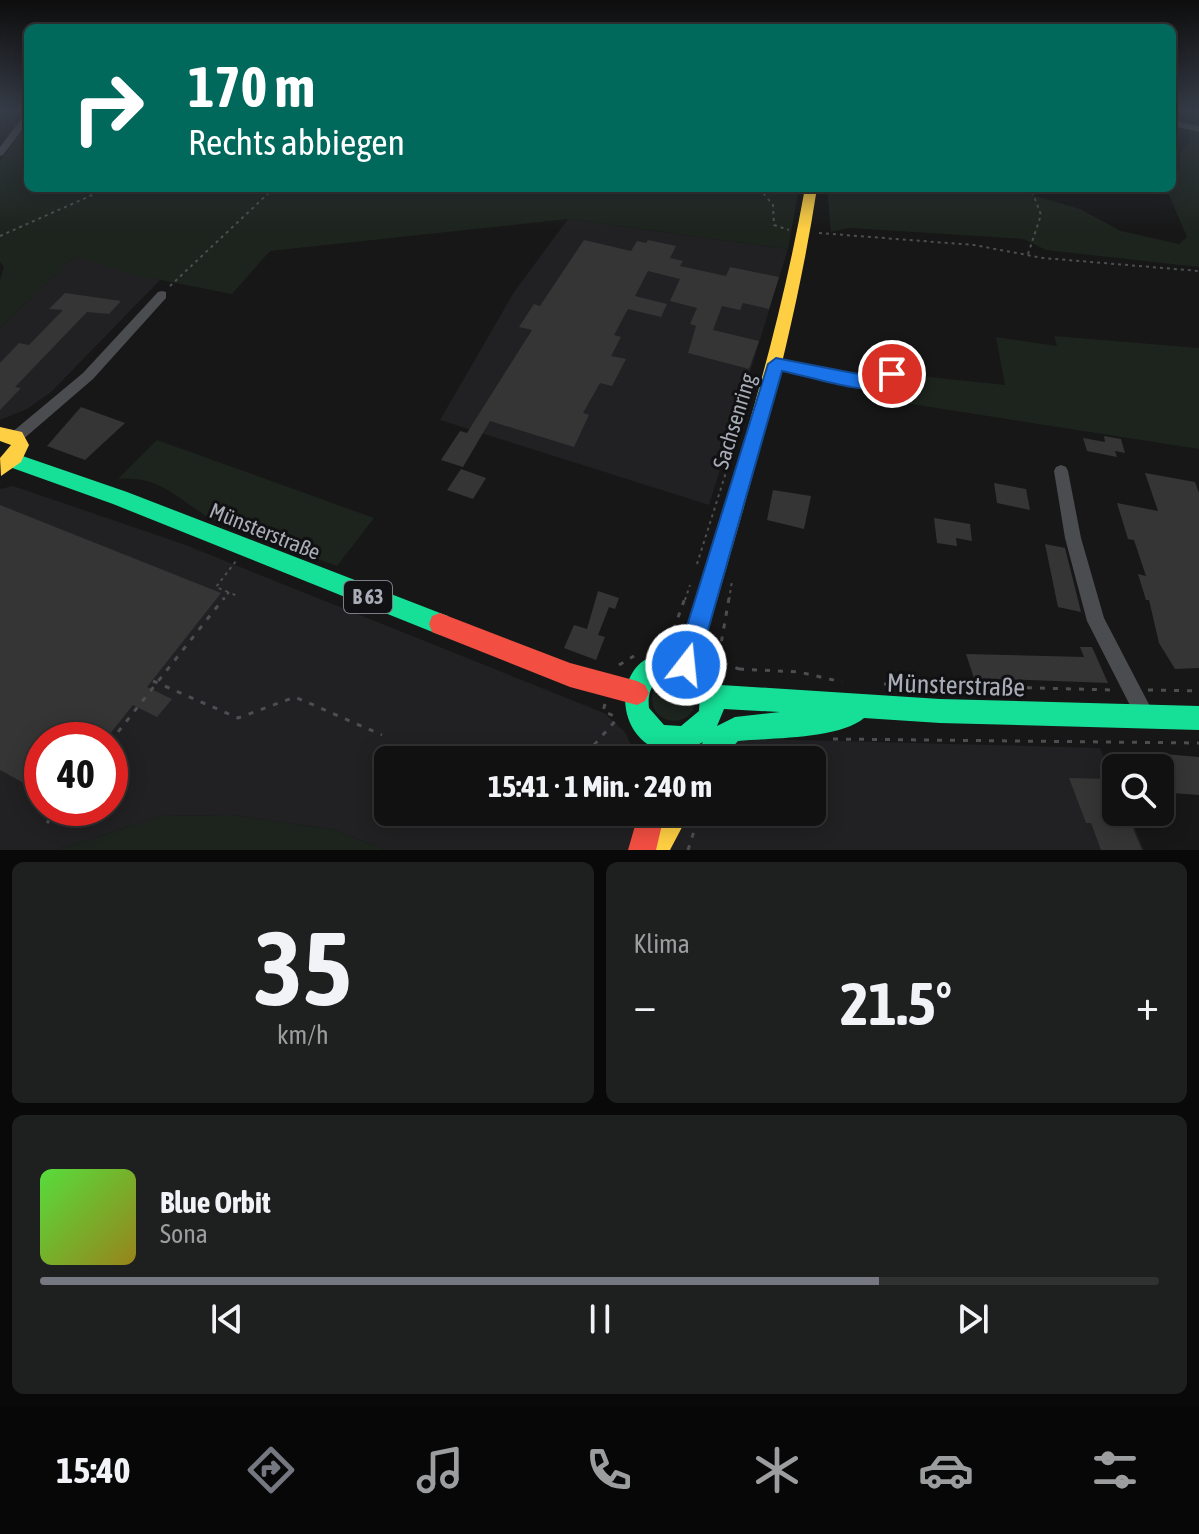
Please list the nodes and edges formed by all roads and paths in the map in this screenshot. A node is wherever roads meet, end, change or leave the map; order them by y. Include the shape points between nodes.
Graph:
1 (100, 192) edge
2 (270, 192) edge
3 (762, 192) edge
4 (811, 192) edge
5 (1033, 192) edge
6 (806, 233) junction
7 (0, 236) edge
8 (1027, 255) junction
9 (1199, 271) edge
10 (162, 295) joint
11 (893, 348) dead end
12 (776, 364) junction
13 (743, 418) dead end
14 (8, 435) edge
15 (6, 464) edge
16 (1061, 471) dead end
17 (246, 549) junction
18 (697, 565) dead end
19 (693, 578) dead end
20 (229, 592) junction
21 (237, 596) dead end
22 (675, 624) dead end
23 (686, 665) junction
24 (739, 669) dead end
25 (155, 682) junction
26 (851, 683) dead end
27 (881, 684) dead end
28 (1132, 690) junction
29 (1199, 691) edge
30 (637, 693) junction
31 (712, 696) junction
32 (871, 708) junction
33 (1146, 716) junction
34 (618, 718) dead end
35 (1199, 718) edge
36 (123, 722) edge
37 (382, 735) dead end
38 (668, 739) junction
39 (826, 739) dead end
40 (1199, 743) edge
41 (594, 745) dead end
42 (666, 746) edge
43 (716, 746) edge
44 (648, 826) edge
45 (669, 826) edge
46 (696, 826) edge
47 (642, 850) edge
48 (655, 850) edge
49 (688, 850) edge

1 - 7 path
2 - 10 path
3 - 6 path via 773,205 774,225
4 - 6 main road, Sachsenring
5 - 8 path via 1042,223
6 - 8 path via 974,245
6 - 12 main road, Sachsenring
8 - 9 path
10 - 14 street via 88,376
11 - 12 lane via 892,374 886,382
12 - 23 main road, Sachsenring
13 - 18 path
14 - 15 main road via 20,445
15 - 17 main road, Münsterstraße / B 63 via 105,492
16 - 28 street via 1096,621
17 - 20 path via 216,587
17 - 30 main road, Münsterstraße / B 63 via 570,675
19 - 22 path
20 - 21 path
20 - 25 path
23 - 30 main road via 668,662 650,669
23 - 31 main road via 700,674
24 - 26 path via 799,672
25 - 36 path
25 - 37 path via 238,718 295,697
27 - 28 path
28 - 29 path
28 - 33 street
30 - 38 main road via 646,725
31 - 32 main road, Münsterstraße
31 - 38 main road via 704,727 686,739
32 - 33 main road, Münsterstraße
32 - 43 main road via 820,721 735,729
33 - 35 main road, Münsterstraße
34 - 41 path
38 - 42 main road
39 - 40 path
44 - 47 main road
45 - 48 main road
46 - 49 path

